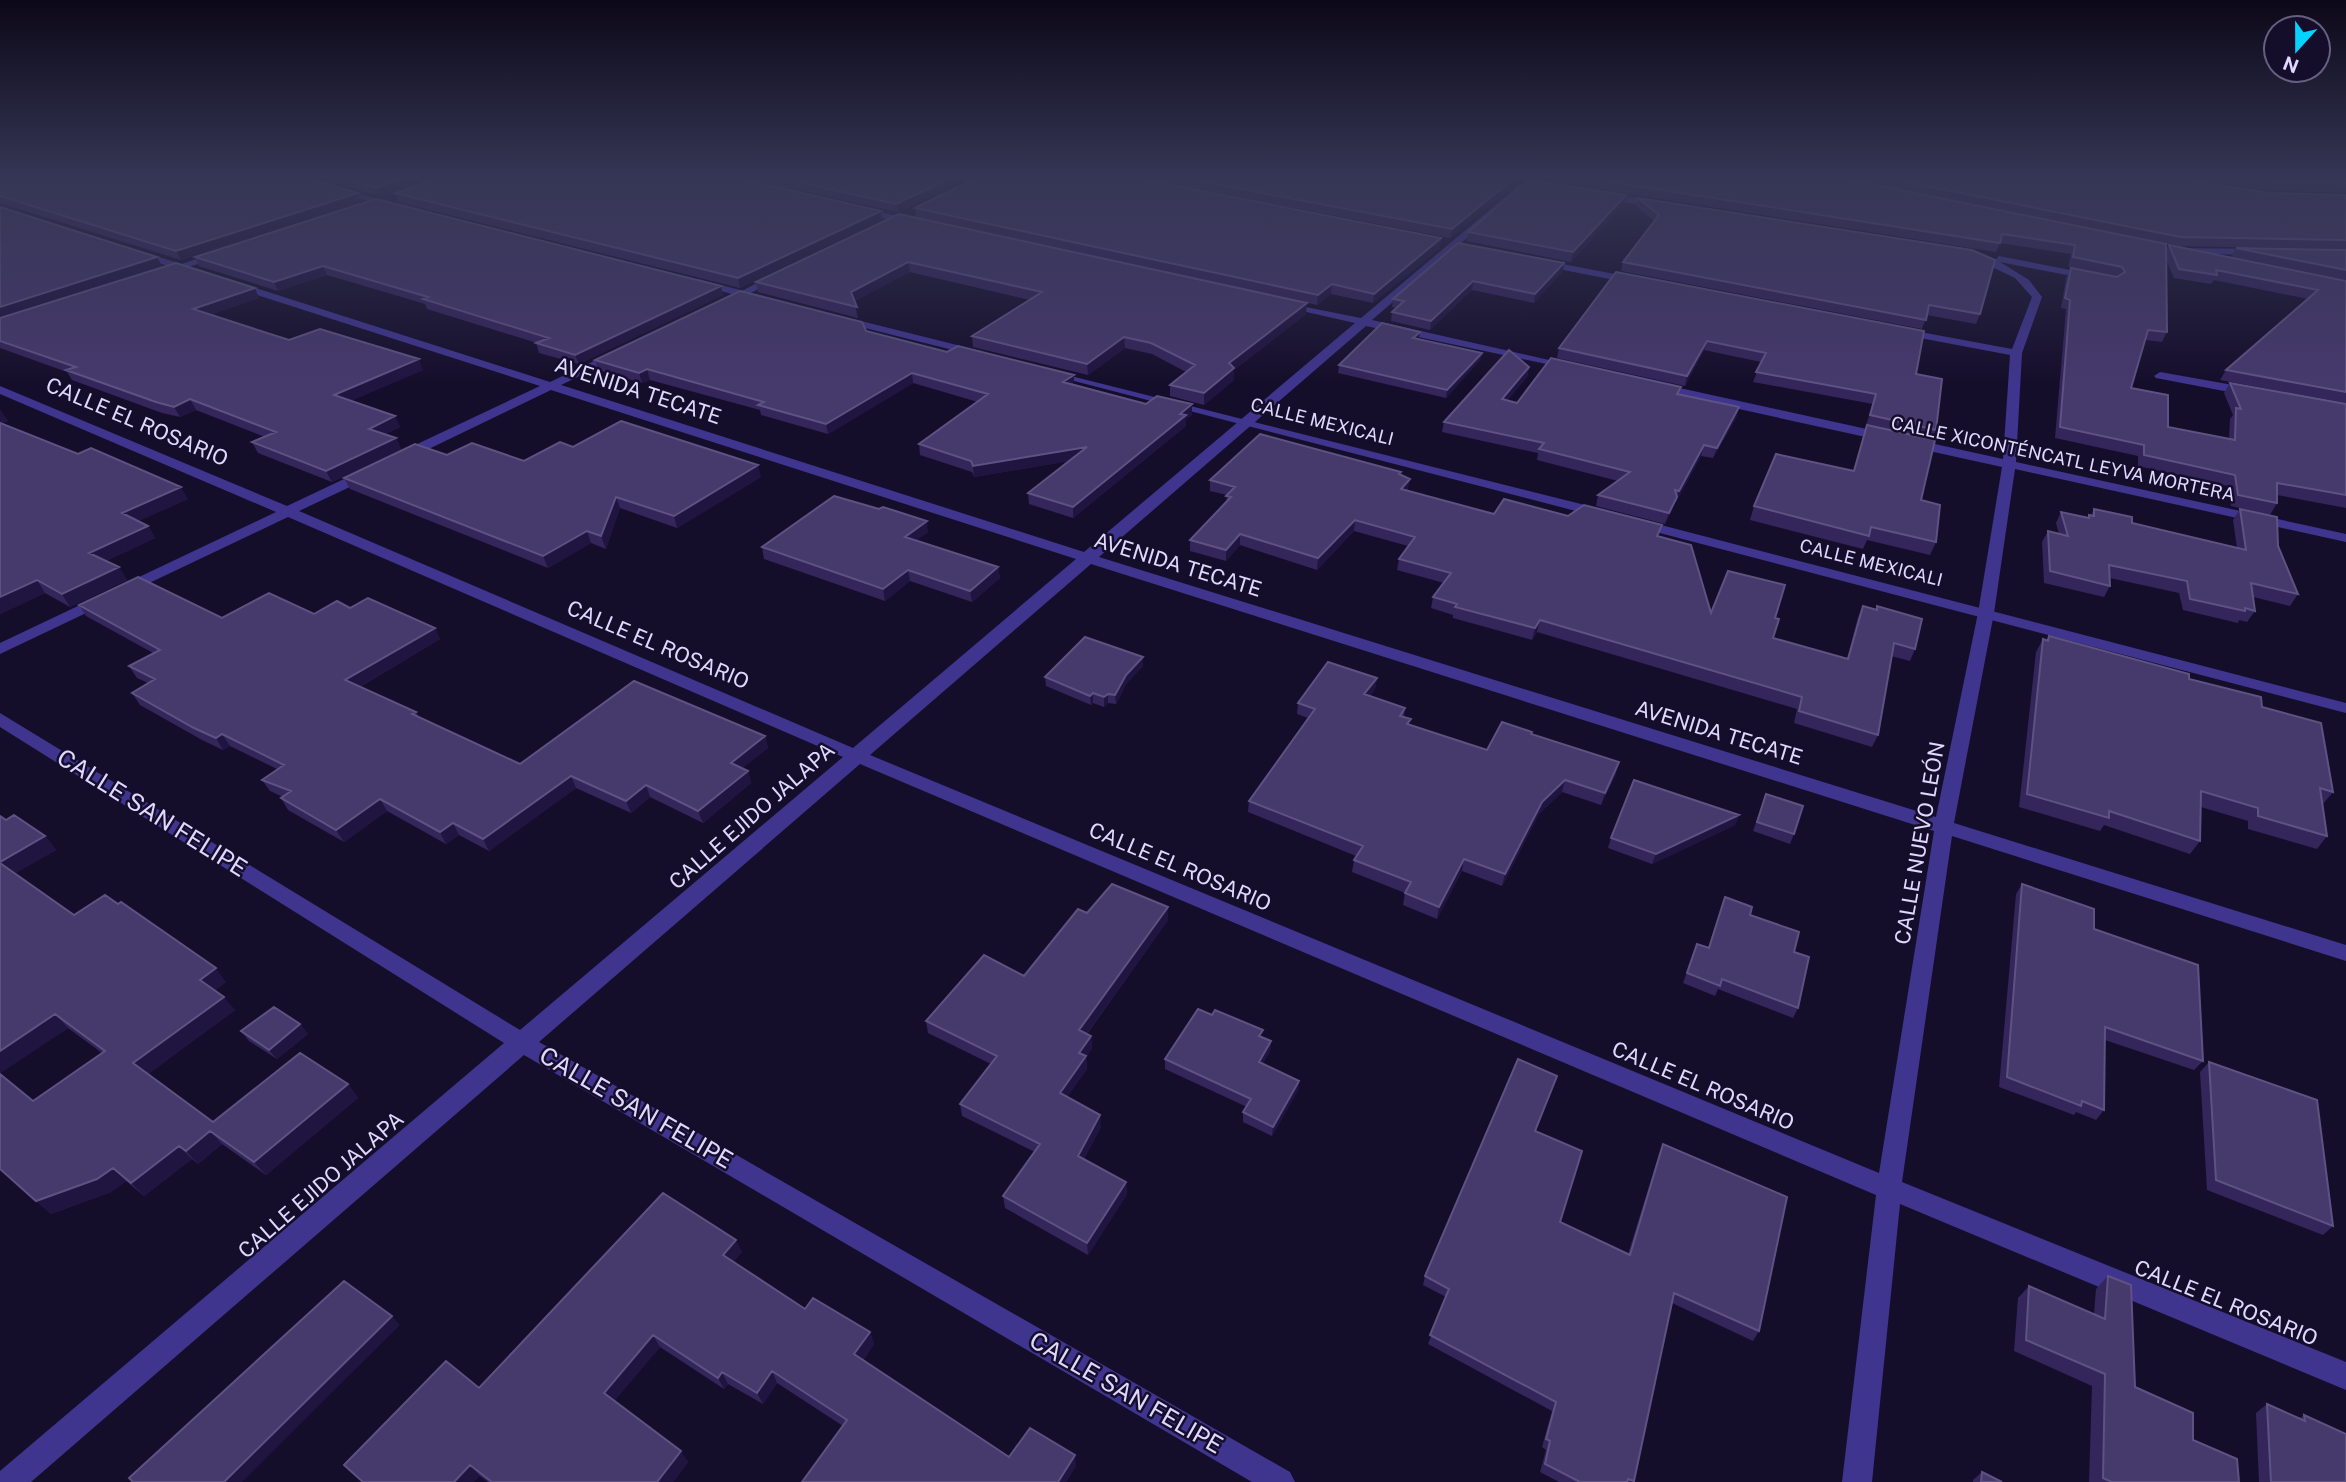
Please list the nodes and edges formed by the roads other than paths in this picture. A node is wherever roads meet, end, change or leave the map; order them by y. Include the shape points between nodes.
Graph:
1 (1453, 245) edge
2 (116, 246) edge
3 (2164, 248) edge
4 (233, 250) edge
5 (2177, 251) junction
6 (2268, 253) edge
7 (1532, 261) edge
8 (2229, 262) edge
9 (180, 267) junction
10 (791, 271) edge
11 (155, 275) edge
12 (2100, 278) edge
13 (689, 280) edge
14 (1653, 284) edge
15 (743, 293) junction
16 (769, 300) edge
17 (1271, 301) edge
18 (719, 305) edge
19 (835, 317) edge
20 (1364, 321) junction
21 (1882, 328) edge
22 (623, 351) edge
23 (2016, 354) junction
24 (995, 358) edge
25 (1034, 368) edge
26 (1579, 369) edge
27 (2160, 376) dead end
28 (1646, 384) edge
29 (552, 385) junction
30 (0, 390) edge
31 (2266, 395) edge
32 (1247, 422) junction
33 (390, 463) edge
34 (2009, 466) junction
35 (377, 468) edge
36 (290, 510) junction
37 (2346, 538) edge
38 (1087, 558) junction
39 (1986, 612) junction
40 (0, 649) edge
41 (2346, 708) edge
42 (0, 719) edge
43 (857, 756) junction
44 (1944, 825) junction
45 (2346, 953) edge
46 (522, 1042) junction
47 (1889, 1189) junction
48 (2346, 1377) edge
49 (9, 1482) edge
50 (1280, 1482) edge
51 (1857, 1482) edge

1 - 20 street, CALLE EJIDO JALAPA
2 - 9 street, AVENIDA TECATE
3 - 5 street
4 - 9 street
5 - 6 street
5 - 8 street
7 - 14 street
9 - 11 street
9 - 29 street, AVENIDA TECATE
10 - 15 street
12 - 23 street, CALLE NUEVO LEÓN via 1964,252 2016,274 2032,286 2037,297
13 - 15 street
15 - 16 street
15 - 18 street
17 - 20 street
19 - 24 street
20 - 26 street
20 - 32 street, CALLE EJIDO JALAPA
21 - 23 street
22 - 29 street
23 - 34 street, CALLE NUEVO LEÓN
25 - 32 street, CALLE MEXICALI
27 - 31 street
28 - 34 street, CALLE XICONTÉNCATL LEYVA MORTERA
29 - 33 street
29 - 38 street, AVENIDA TECATE
30 - 36 street, CALLE EL ROSARIO
32 - 38 street, CALLE EJIDO JALAPA
32 - 39 street, CALLE MEXICALI
34 - 37 street, CALLE XICONTÉNCATL LEYVA MORTERA
34 - 39 street, CALLE NUEVO LEÓN
35 - 36 street
36 - 40 street
36 - 43 street, CALLE EL ROSARIO
38 - 43 street, CALLE EJIDO JALAPA
38 - 44 street, AVENIDA TECATE
39 - 41 street, CALLE MEXICALI
39 - 44 street, CALLE NUEVO LEÓN
42 - 46 street, CALLE SAN FELIPE
43 - 46 street, CALLE EJIDO JALAPA
43 - 47 street, CALLE EL ROSARIO
44 - 45 street, AVENIDA TECATE
44 - 47 street, CALLE NUEVO LEÓN
46 - 49 street, CALLE EJIDO JALAPA
46 - 50 street, CALLE SAN FELIPE
47 - 48 street, CALLE EL ROSARIO
47 - 51 street, CALLE NUEVO LEÓN

